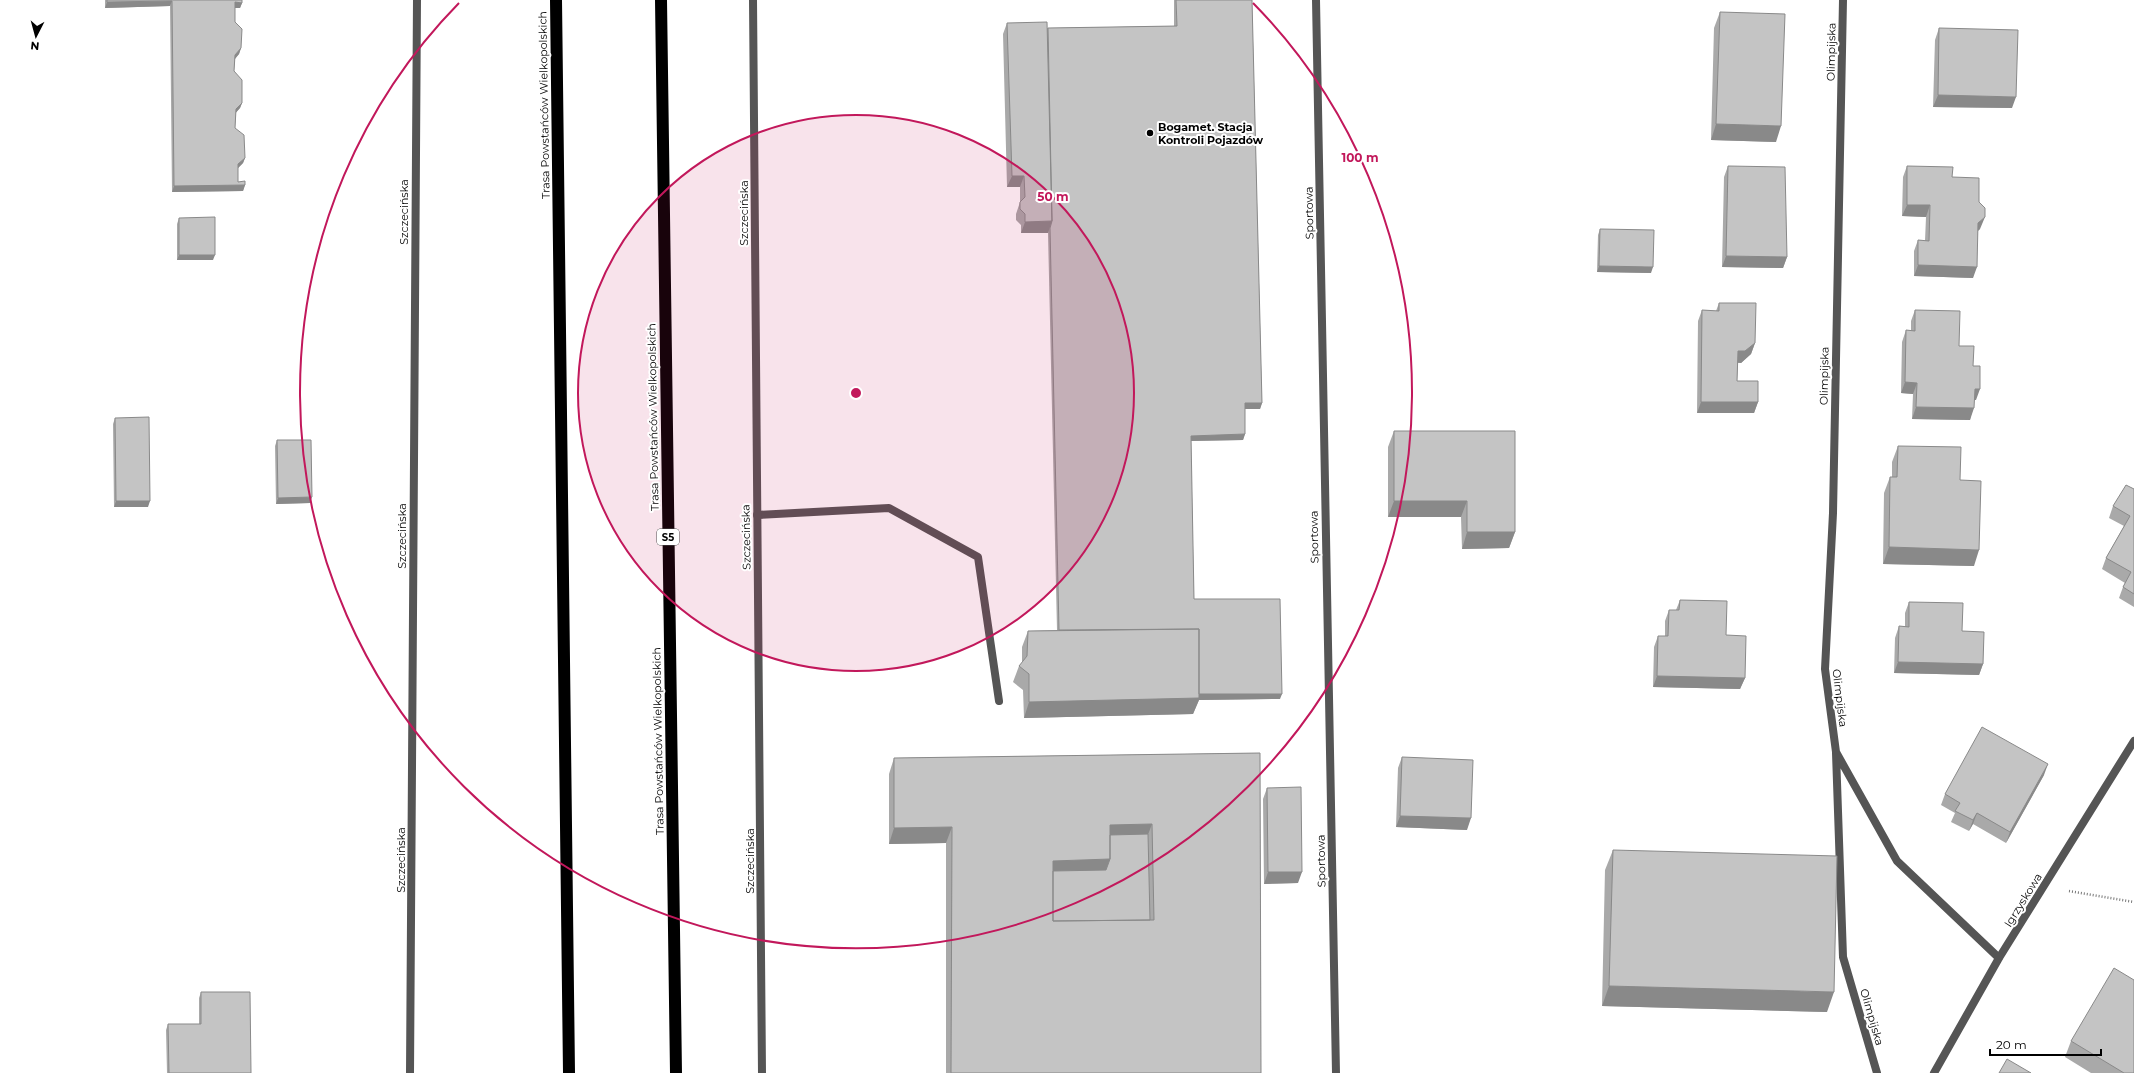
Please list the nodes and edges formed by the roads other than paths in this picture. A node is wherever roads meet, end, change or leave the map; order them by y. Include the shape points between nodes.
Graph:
1 (417, 0) edge
2 (556, 0) edge
3 (661, 0) edge
4 (753, 0) edge
5 (1316, 0) edge
6 (1843, 0) edge
7 (757, 515) junction
8 (999, 701) dead end
9 (2134, 741) edge
10 (1836, 752) junction
11 (1999, 958) junction
12 (410, 1073) edge
13 (569, 1073) edge
14 (676, 1073) edge
15 (762, 1073) edge
16 (1336, 1073) edge
17 (1877, 1073) edge
18 (1934, 1073) edge

1 - 12 street, Szczecińska
2 - 13 highway, Trasa Powstańców Wielkopolskich
3 - 14 highway, Trasa Powstańców Wielkopolskich / S5
4 - 7 street, Szczecińska
5 - 16 street, Sportowa
6 - 10 street, Olimpijska via 1833,513 1825,669
7 - 8 street via 889,508 978,557
7 - 15 street, Szczecińska
9 - 11 street, Igrzyskowa
10 - 11 street, Olimpijska via 1897,861
10 - 17 street, Olimpijska via 1843,957
11 - 18 street, Igrzyskowa

